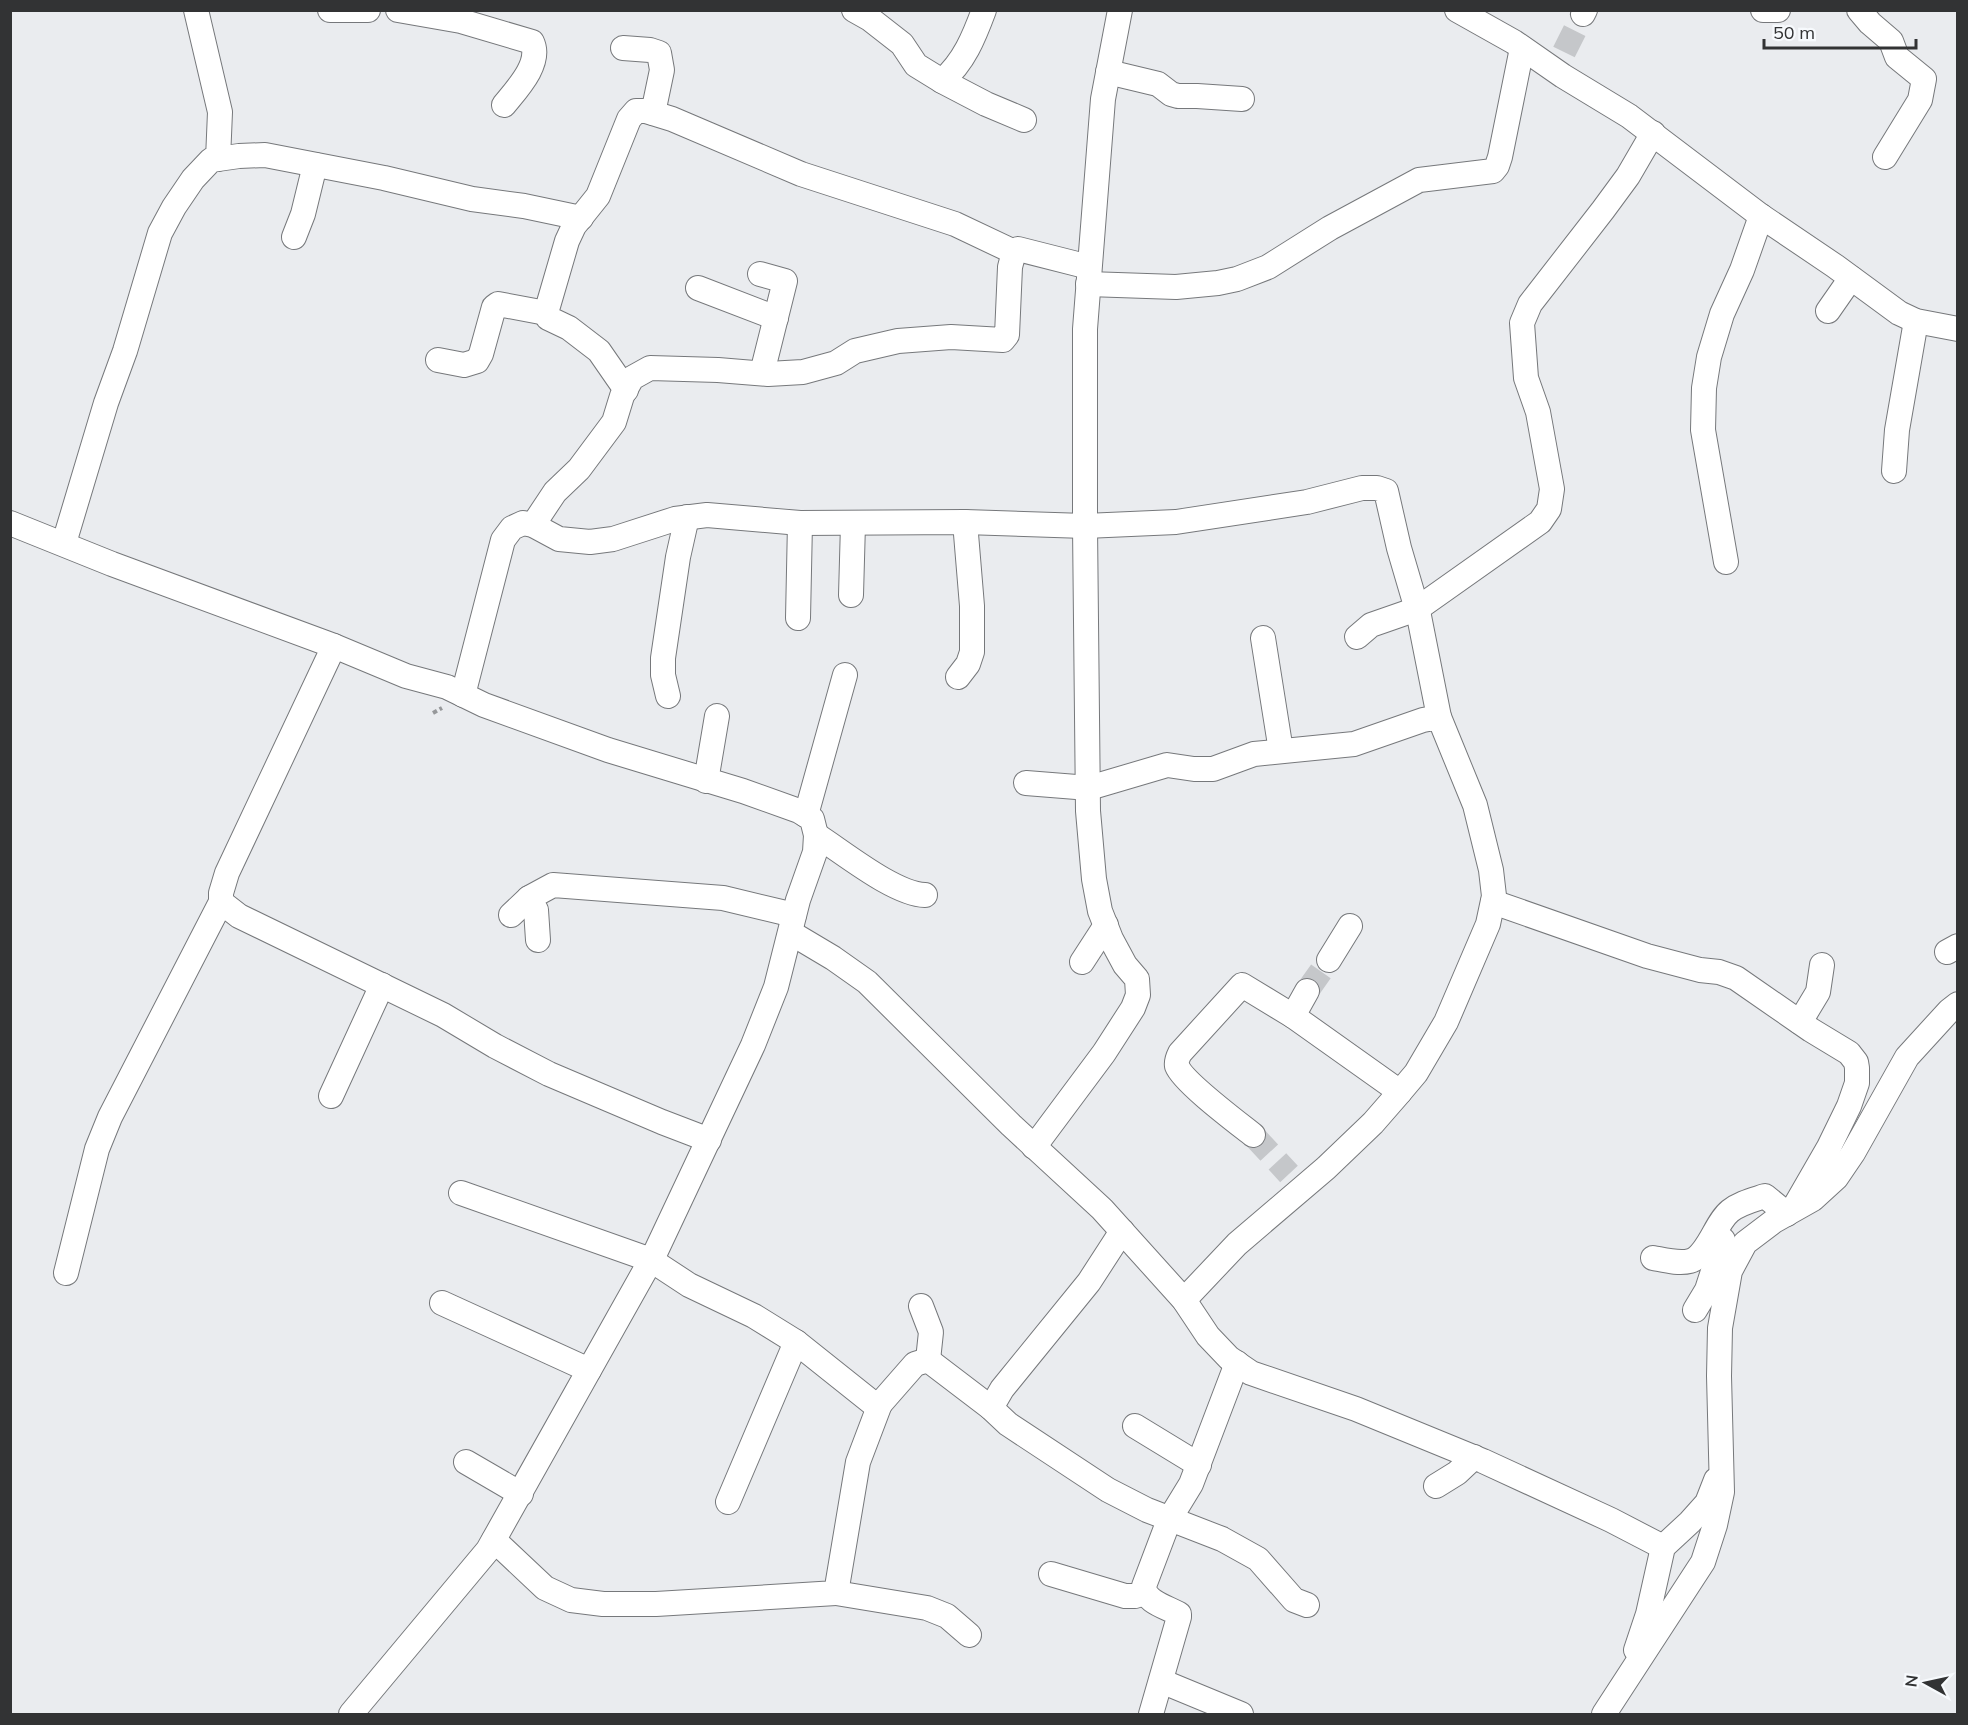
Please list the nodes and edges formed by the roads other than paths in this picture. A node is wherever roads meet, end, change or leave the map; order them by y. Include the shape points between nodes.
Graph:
1 (196, 10) edge
2 (330, 10) edge
3 (368, 10) edge
4 (398, 10) edge
5 (854, 10) edge
6 (984, 10) edge
7 (1120, 10) edge
8 (1457, 10) edge
9 (1764, 10) edge
10 (1778, 10) edge
11 (1859, 10) edge
12 (623, 48) dead end
13 (1522, 48) junction
14 (1108, 72) junction
15 (942, 81) junction
16 (1242, 99) dead end
17 (504, 105) dead end
18 (653, 114) junction
19 (1024, 120) dead end
20 (1653, 133) junction
21 (1885, 158) dead end
22 (218, 159) junction
23 (315, 165) junction
24 (1761, 216) junction
25 (581, 218) junction
26 (294, 237) dead end
27 (1014, 252) junction
28 (759, 274) dead end
29 (1088, 275) junction
30 (1851, 278) junction
31 (698, 288) dead end
32 (1828, 311) dead end
33 (546, 313) junction
34 (776, 318) junction
35 (1916, 321) junction
36 (1958, 329) edge
37 (438, 360) dead end
38 (762, 373) junction
39 (626, 390) junction
40 (1894, 471) dead end
41 (687, 518) junction
42 (965, 522) junction
43 (10, 523) edge
44 (800, 523) junction
45 (852, 524) junction
46 (533, 525) junction
47 (1085, 526) junction
48 (64, 543) junction
49 (1726, 562) dead end
50 (851, 595) dead end
51 (1417, 609) junction
52 (798, 618) dead end
53 (1357, 637) dead end
54 (1263, 638) dead end
55 (334, 646) junction
56 (845, 675) dead end
57 (958, 677) dead end
58 (463, 694) junction
59 (668, 696) dead end
60 (717, 716) dead end
61 (1439, 717) junction
62 (1281, 751) junction
63 (706, 781) junction
64 (1026, 783) dead end
65 (1089, 788) junction
66 (811, 825) junction
67 (925, 895) dead end
68 (529, 898) junction
69 (221, 902) junction
70 (1492, 902) junction
71 (511, 915) dead end
72 (793, 924) junction
73 (1106, 925) junction
74 (1350, 926) dead end
75 (538, 940) dead end
76 (1329, 960) tunnel mouth
77 (1082, 962) dead end
78 (1822, 965) dead end
79 (382, 985) junction
80 (1307, 991) tunnel mouth
81 (1958, 1004) edge
82 (1293, 1016) junction
83 (1800, 1022) junction
84 (1857, 1078) junction
85 (1400, 1092) junction
86 (331, 1095) dead end
87 (1872, 1117) junction
88 (1253, 1135) tunnel mouth
89 (709, 1140) junction
90 (1034, 1147) junction
91 (461, 1193) dead end
92 (1784, 1215) junction
93 (1122, 1231) junction
94 (1653, 1258) dead end
95 (651, 1260) junction
96 (66, 1273) dead end
97 (1184, 1300) junction
98 (442, 1303) dead end
99 (921, 1306) dead end
100 (1695, 1310) dead end
101 (796, 1342) junction
102 (928, 1360) junction
103 (1237, 1364) junction
104 (589, 1370) junction
105 (880, 1404) junction
106 (991, 1407) junction
107 (1135, 1426) dead end
108 (1474, 1457) junction
109 (1722, 1457) junction
110 (466, 1462) dead end
111 (1199, 1465) junction
112 (1436, 1486) dead end
113 (521, 1494) junction
114 (728, 1502) dead end
115 (1169, 1520) junction
116 (494, 1540) junction
117 (1663, 1547) junction
118 (1051, 1574) dead end
119 (836, 1593) junction
120 (1144, 1593) junction
121 (1307, 1605) dead end
122 (969, 1635) dead end
123 (1161, 1681) junction
124 (1626, 1681) junction
125 (351, 1714) edge
126 (1151, 1714) edge
127 (1241, 1714) edge
128 (1604, 1714) edge

1 - 22 street via 220,112
2 - 3 street
4 - 17 street via 461,21 532,42 536,49 532,65
5 - 15 street via 902,44 916,65
6 - 15 street via 971,44 955,70
7 - 14 street
8 - 13 street
9 - 10 street
11 - 21 street via 1891,41 1897,57 1930,71 1920,100
12 - 18 street via 659,53 662,70
13 - 20 street via 1559,61
13 - 29 street via 1500,157 1493,171 1419,180 1268,267 1237,279 1176,287
14 - 16 street via 1158,84 1178,96
14 - 29 street
15 - 19 street
18 - 25 street via 636,111 629,119 598,196
18 - 27 street via 801,174 955,224
20 - 24 street
20 - 51 street via 1628,176 1530,304 1522,323 1526,378 1548,460 1552,489 1549,508 1540,522
22 - 23 street via 265,155
22 - 48 street via 211,160 193,179 160,233
23 - 25 street
23 - 26 street
24 - 30 street
24 - 49 street via 1722,314 1704,388 1702,430
25 - 33 street via 567,241
27 - 29 street via 1018,249
27 - 38 street via 1007,335 1003,340 951,337 898,341 855,351 836,363 803,372
28 - 34 street via 785,281
29 - 47 street
30 - 32 street
30 - 35 street
31 - 34 street
33 - 37 street via 498,304 477,361 464,364
33 - 39 street via 599,351
34 - 38 street
35 - 36 street
35 - 40 street
38 - 39 street via 650,368 633,378
39 - 46 street via 614,422 579,469 555,492
41 - 44 street via 707,515
41 - 46 street via 590,542 560,539
41 - 59 street via 663,658
42 - 45 street
42 - 47 street
42 - 57 street via 972,652
43 - 48 street
44 - 45 street
44 - 52 street
45 - 50 street
46 - 58 street via 523,523 512,528 503,540
47 - 51 street via 1176,522 1377,488 1386,491
47 - 65 street
48 - 55 street
51 - 53 street via 1371,625
51 - 61 street
54 - 62 street
55 - 58 street via 406,676
55 - 69 street via 227,873
56 - 66 street
58 - 63 street via 608,750
60 - 63 street
61 - 62 street via 1354,744
61 - 70 street via 1475,805 1491,870
62 - 65 street via 1254,754 1213,768 1167,765
63 - 66 street via 743,791
64 - 65 street
65 - 73 street via 1094,879
66 - 67 street via 888,882 913,894
66 - 72 street via 815,852
68 - 71 street
68 - 72 street via 553,885 563,885 723,898
68 - 75 street via 536,910
69 - 79 street via 239,916
69 - 96 street via 110,1117
70 - 83 street via 1647,956 1736,978
70 - 85 street via 1488,924 1446,1022
72 - 89 street via 776,987
72 - 90 street via 867,982
73 - 77 street
73 - 90 street via 1125,965 1137,979 1138,995 1104,1053
74 - 76 street
78 - 83 street via 1818,993
79 - 86 street
79 - 89 street via 549,1074
80 - 82 street
81 - 87 street via 1907,1057
82 - 85 street
82 - 88 street via 1242,985 1176,1062 1194,1086
83 - 84 street via 1849,1053 1856,1062
84 - 87 street
84 - 92 street via 1849,1106 1829,1147
85 - 97 street via 1373,1123 1296,1181
87 - 92 street via 1836,1178 1813,1199
89 - 95 street
90 - 93 street
91 - 95 street
92 - 94 street via 1765,1196 1737,1206 1722,1219 1701,1255 1690,1261
92 - 100 street via 1748,1213 1732,1224 1725,1233 1707,1290
92 - 109 street via 1746,1243 1730,1271 1720,1328
93 - 97 street
93 - 106 street via 1089,1282
95 - 101 street via 689,1285 754,1316
95 - 104 street
97 - 103 street via 1208,1336
98 - 104 street
99 - 102 street via 931,1332
101 - 105 street via 869,1401
101 - 114 street
102 - 105 street via 915,1364
102 - 106 street
103 - 108 street via 1251,1373 1356,1409
103 - 111 street
104 - 113 street
105 - 119 street via 858,1462
106 - 115 street via 1008,1424 1108,1490
107 - 111 street
108 - 112 street
108 - 117 street
109 - 117 street via 1707,1503
109 - 124 street via 1722,1492 1703,1562
110 - 113 street
111 - 115 street
113 - 116 street
115 - 120 street
115 - 121 street via 1222,1539 1258,1559 1294,1600
116 - 119 street via 545,1588 571,1600 656,1604
116 - 125 street
117 - 124 street via 1648,1614
118 - 120 street via 1125,1596
119 - 122 street via 927,1608 947,1616
120 - 123 street via 1179,1614
123 - 126 street
123 - 127 street
124 - 128 street

